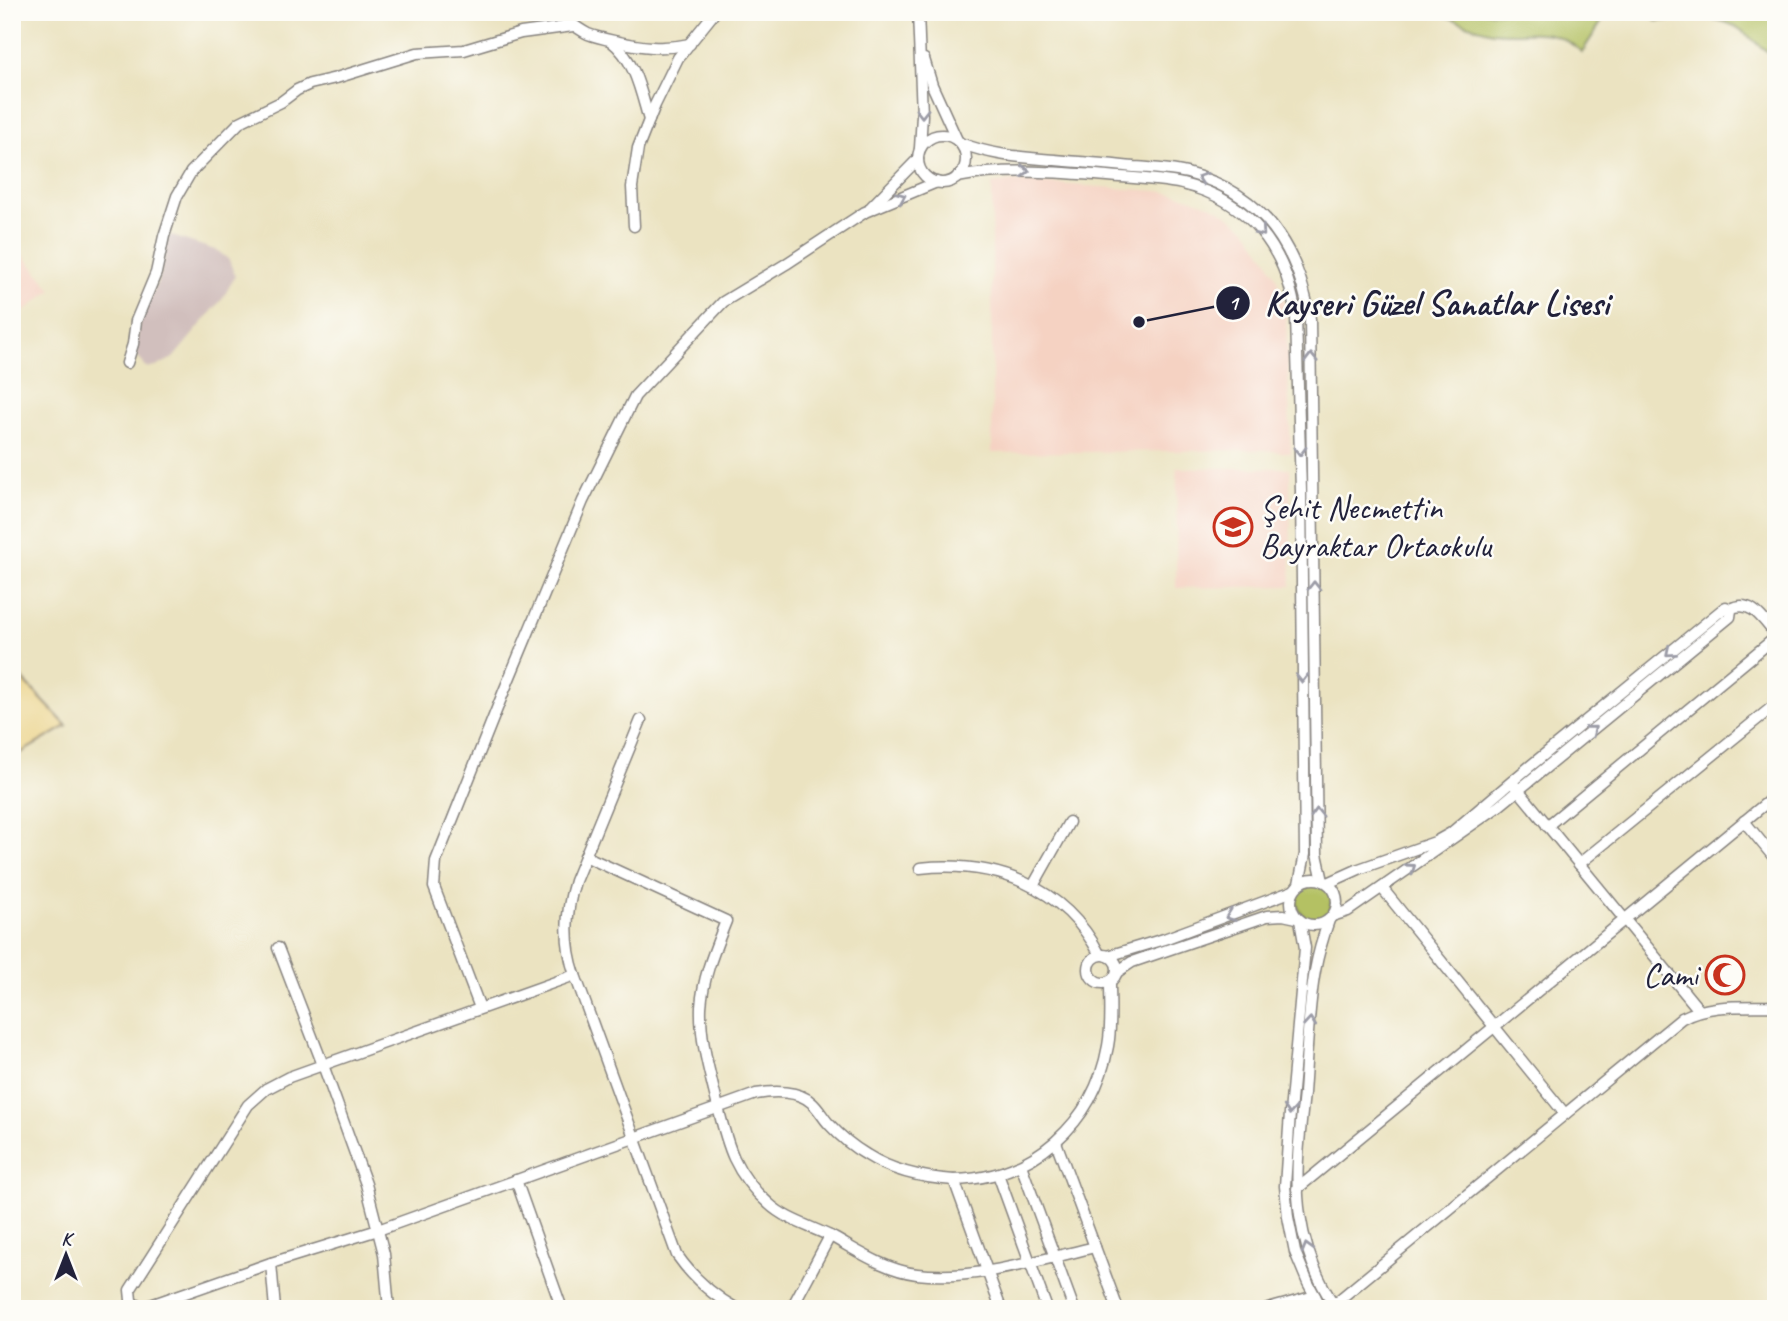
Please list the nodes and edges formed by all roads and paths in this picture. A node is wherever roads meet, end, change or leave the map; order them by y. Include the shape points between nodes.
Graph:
1 (556, 12) edge
2 (715, 12) edge
3 (918, 12) edge
4 (573, 26) junction
5 (919, 27) junction
6 (607, 39) junction
7 (690, 44) junction
8 (649, 120) junction
9 (959, 141) junction
10 (919, 154) junction
11 (957, 177) junction
12 (937, 182) junction
13 (865, 212) junction
14 (634, 226) dead end
15 (128, 363) dead end
16 (1776, 636) edge
17 (1776, 704) edge
18 (641, 720) dead end
19 (1515, 786) junction
20 (1776, 794) edge
21 (1744, 821) junction
22 (1069, 822) dead end
23 (1547, 825) junction
24 (585, 856) junction
25 (1776, 860) edge
26 (1579, 864) junction
27 (920, 868) dead end
28 (1326, 882) junction
29 (1032, 886) junction
30 (1296, 887) junction
31 (1382, 888) junction
32 (1330, 918) junction
33 (1298, 919) junction
34 (1625, 920) junction
35 (278, 948) dead end
36 (1104, 955) junction
37 (1117, 972) junction
38 (575, 975) junction
39 (1110, 981) junction
40 (1776, 1006) edge
41 (480, 1008) junction
42 (1699, 1010) junction
43 (1493, 1026) junction
44 (323, 1065) junction
45 (718, 1107) junction
46 (1565, 1114) junction
47 (635, 1137) junction
48 (1056, 1142) junction
49 (1021, 1164) junction
50 (998, 1174) junction
51 (516, 1180) junction
52 (954, 1180) junction
53 (1297, 1189) junction
54 (379, 1230) junction
55 (830, 1236) junction
56 (1095, 1247) junction
57 (1055, 1257) junction
58 (1030, 1262) junction
59 (271, 1263) junction
60 (987, 1271) junction
61 (1315, 1296) junction
62 (561, 1307) edge
63 (1335, 1307) edge
64 (275, 1309) edge
65 (389, 1309) edge
66 (549, 1309) edge
67 (737, 1309) edge
68 (790, 1309) edge
69 (1001, 1309) edge
70 (1047, 1309) edge
71 (1074, 1309) edge
72 (1118, 1309) edge
73 (1268, 1309) edge
74 (1322, 1309) edge

1 - 4 street
2 - 7 street
3 - 5 street
4 - 6 street
4 - 15 street via 521,33 464,50 417,53 303,87 240,122 191,172 177,196 156,273 136,321
5 - 9 street via 927,71
5 -> 10 street
6 - 7 street via 655,48
6 - 8 street via 629,62
7 - 8 street via 678,58
8 - 14 street via 635,161
9 - 10 street via 936,135
9 - 11 street via 966,158
28 -> 9 street via 1317,840 1310,319 1293,259 1259,212 1236,194 1200,177 1165,169 1009,157
10 - 12 street via 924,174
10 - 13 street
11 - 12 street
11 -> 30 street via 1032,170 1192,187 1244,214 1265,235 1284,267 1296,317 1300,436 1305,854
13 -> 12 street
13 - 41 street via 723,302 635,396 583,500 436,861 434,887
16 - 19 street via 1753,609 1742,605 1728,612
16 - 23 street
17 - 26 street
18 - 24 street
19 - 23 street
19 - 28 street via 1443,837
31 -> 19 street via 1499,806
20 - 21 street
21 - 25 street
21 - 34 street
22 - 29 street
23 - 26 street
24 - 38 street via 570,895 566,922
24 - 45 street via 726,921 708,969 701,1007 703,1047
26 - 34 street
27 - 29 street via 977,868
28 - 30 street via 1313,878
28 - 32 street via 1336,896 1337,906
29 - 36 street via 1072,915
30 - 33 street via 1291,907
30 -> 36 street via 1164,939
31 - 32 street
31 - 43 street
32 - 33 street via 1314,925
53 -> 32 street via 1312,988
33 - 37 street via 1267,916 1132,962
33 -> 61 street via 1305,948 1285,1186 1292,1241
34 - 42 street
34 - 43 street
35 - 44 street
36 - 37 street via 1116,964
36 - 39 street via 1091,962 1090,974 1098,982
37 - 39 street
38 - 41 street
38 - 47 street
39 - 48 street via 1110,1034 1101,1073 1087,1104
40 - 42 street
41 - 44 street
42 - 46 street via 1682,1018
43 - 46 street
43 - 53 street
44 - 54 street
44 - 59 street via 281,1080 248,1105 130,1290 131,1300 148,1306
45 - 47 street
45 - 52 street via 764,1093 796,1095 812,1103 838,1133 870,1157 901,1170
45 - 55 street via 732,1154 758,1194 776,1210
46 - 63 street
47 - 51 street
47 - 67 street via 677,1255 701,1283
48 - 49 street
48 - 56 street
49 - 50 street
49 - 57 street
50 - 52 street
50 - 58 street
51 - 54 street
51 - 62 street
52 - 60 street
63 -> 53 street via 1308,1252
54 - 59 street
54 - 65 street
55 - 60 street via 902,1271 940,1275
55 - 68 street
56 - 57 street
56 - 72 street
57 - 58 street
57 - 71 street
58 - 60 street
58 - 70 street
59 - 64 street
60 - 69 street
61 - 73 street
61 - 74 street
62 - 66 street

